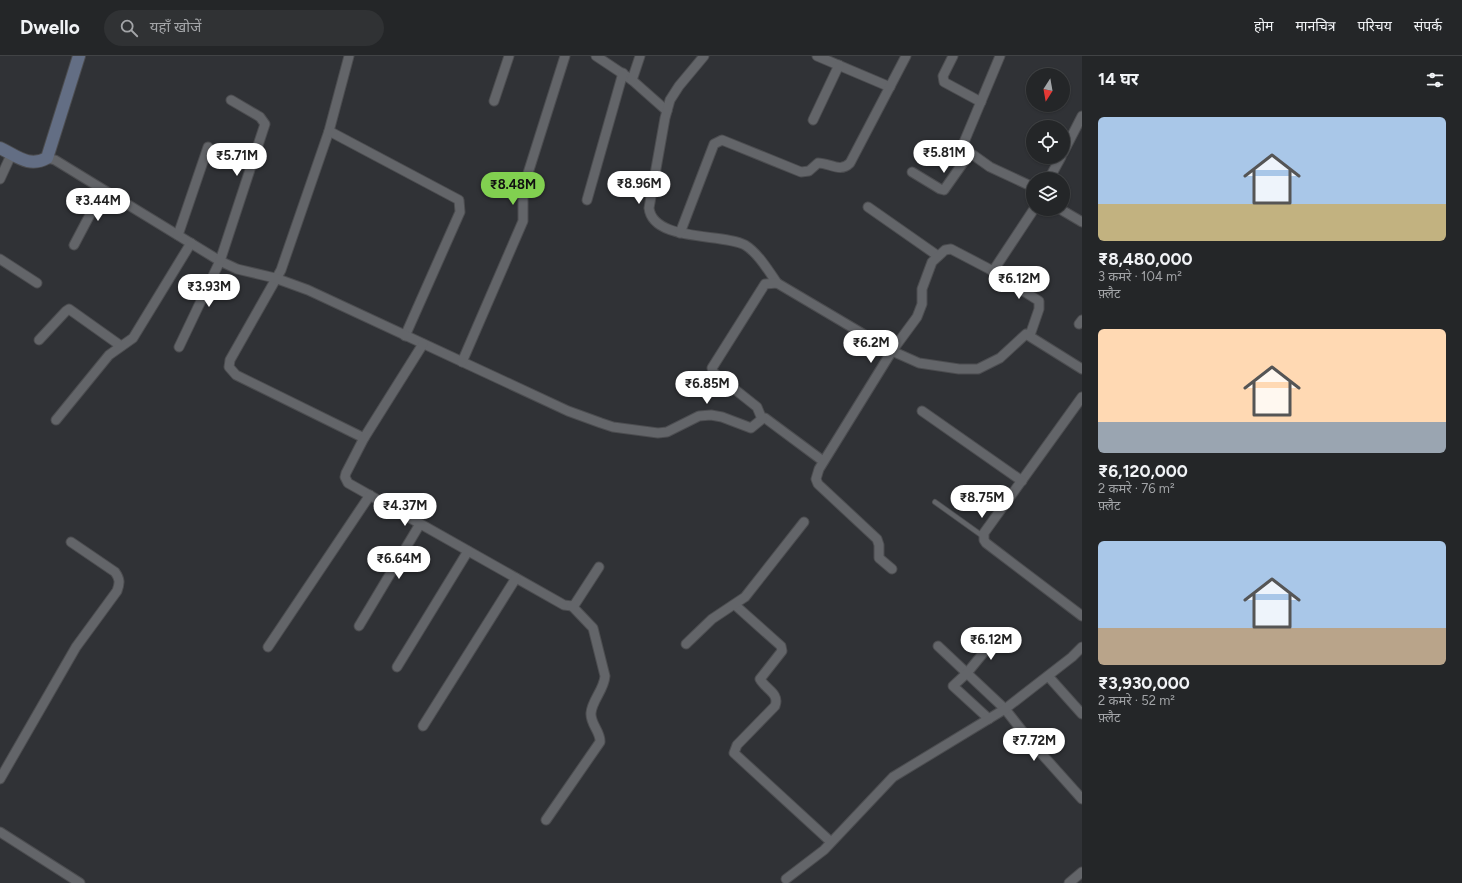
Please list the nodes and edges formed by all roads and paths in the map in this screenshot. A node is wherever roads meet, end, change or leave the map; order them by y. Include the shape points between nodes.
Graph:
1 (79, 56) edge
2 (349, 56) edge
3 (509, 56) edge
4 (564, 56) edge
5 (596, 56) edge
6 (640, 56) edge
7 (704, 56) edge
8 (817, 56) edge
9 (906, 56) edge
10 (953, 56) edge
11 (1000, 56) edge
12 (839, 65) junction
13 (623, 73) junction
14 (632, 80) junction
15 (890, 88) junction
16 (231, 100) dead end
17 (494, 101) dead end
18 (981, 102) junction
19 (667, 111) junction
20 (1082, 116) edge
21 (813, 120) dead end
22 (329, 132) junction
23 (1070, 139) edge
24 (208, 147) dead end
25 (0, 148) edge
26 (12, 153) junction
27 (970, 153) junction
28 (47, 158) junction
29 (912, 172) dead end
30 (0, 179) edge
31 (1026, 184) edge
32 (103, 190) junction
33 (587, 200) dead end
34 (868, 207) dead end
35 (1070, 215) edge
36 (1029, 216) edge
37 (1082, 222) edge
38 (680, 233) junction
39 (178, 235) junction
40 (191, 243) junction
41 (74, 245) dead end
42 (938, 256) junction
43 (0, 259) edge
44 (220, 261) junction
45 (991, 270) junction
46 (275, 278) junction
47 (37, 283) dead end
48 (777, 283) junction
49 (1030, 335) junction
50 (405, 336) junction
51 (40, 340) dead end
52 (423, 344) junction
53 (121, 346) junction
54 (179, 347) dead end
55 (892, 351) junction
56 (462, 362) junction
57 (1082, 369) edge
58 (1082, 397) edge
59 (922, 411) dead end
60 (762, 419) junction
61 (56, 420) dead end
62 (364, 438) junction
63 (823, 461) junction
64 (1022, 481) junction
65 (370, 495) junction
66 (935, 502) dead end
67 (804, 522) dead end
68 (420, 524) junction
69 (984, 537) junction
70 (71, 542) dead end
71 (468, 551) junction
72 (599, 567) dead end
73 (892, 568) dead end
74 (516, 578) junction
75 (735, 605) junction
76 (572, 606) junction
77 (1082, 616) edge
78 (359, 626) dead end
79 (998, 635) dead end
80 (686, 644) dead end
81 (938, 646) dead end
82 (268, 647) dead end
83 (1082, 647) edge
84 (397, 667) dead end
85 (967, 673) junction
86 (1048, 676) junction
87 (1006, 709) junction
88 (1082, 714) edge
89 (989, 719) junction
90 (423, 726) dead end
91 (0, 779) edge
92 (1081, 796) edge
93 (546, 820) dead end
94 (0, 832) edge
95 (831, 842) junction
96 (1082, 872) edge
97 (786, 878) dead end
98 (80, 883) edge
99 (1069, 883) edge

1 - 28 street
2 - 22 street
3 - 17 street
4 - 56 street via 523,189 523,221
5 - 13 street
6 - 14 street
7 - 19 street via 679,86 670,100
8 - 12 street
9 - 15 street
10 - 18 street via 943,76 944,82
11 - 18 street
12 - 15 street
12 - 21 street
13 - 14 street
13 - 33 street
14 - 19 street
15 - 38 street via 850,163 842,168 818,163 809,171 801,172 722,140 718,141 714,144
16 - 44 street via 260,117 265,124
18 - 27 street via 962,147
19 - 38 street via 649,208 650,215 655,220
20 - 23 street
22 - 46 street via 281,270
22 - 50 street via 459,200 460,212
24 - 39 street
25 - 26 street
26 - 28 street via 36,163
26 - 30 street
27 - 29 street via 944,190
27 - 31 street via 990,167
28 - 32 street via 55,160
32 - 39 street
32 - 41 street
34 - 42 street
35 - 37 street
36 - 45 street via 993,271
38 - 48 street via 729,240 744,245 753,251
39 - 40 street
40 - 44 street
40 - 53 street via 133,338
42 - 45 street via 951,249
42 - 55 street via 932,262 922,289 922,304 917,317
43 - 47 street
44 - 46 street via 237,269
44 - 54 street
45 - 49 street via 1039,301 1039,309
46 - 50 street via 308,290
46 - 62 street via 230,360 229,367 232,372
48 - 55 street
48 - 60 street via 765,284 712,368 713,372 757,406
49 - 55 street via 1023,335 1000,358 971,370 919,363
49 - 57 street
50 - 52 street
51 - 53 street via 69,309
52 - 56 street
52 - 62 street
53 - 61 street via 109,355
55 - 63 street
56 - 60 street via 568,411 613,427 658,433 666,432 699,416 722,417 751,428
58 - 64 street
59 - 64 street
60 - 63 street via 768,420
62 - 65 street via 345,477 348,483
63 - 73 street via 816,474 818,484 877,539 880,558
64 - 69 street via 984,533
65 - 68 street
65 - 82 street
66 - 69 lane
67 - 75 street via 746,597
68 - 71 street
68 - 78 street
69 - 77 street via 986,543
70 - 91 street via 115,572 120,584 76,647
71 - 74 street
71 - 84 street
72 - 76 street
74 - 76 street via 564,606
74 - 90 street
75 - 80 street via 712,619
75 - 95 street via 781,646 782,651 760,679 775,695 775,706 738,745 734,753
76 - 93 street via 593,628 605,676 590,715 600,742
79 - 85 street
81 - 85 street
83 - 86 street
85 - 87 street
85 - 89 street via 954,684 954,687
86 - 87 street
86 - 88 street
87 - 89 street
87 - 92 street via 1031,742
89 - 95 street via 893,777
94 - 98 street
95 - 97 street
96 - 99 street

